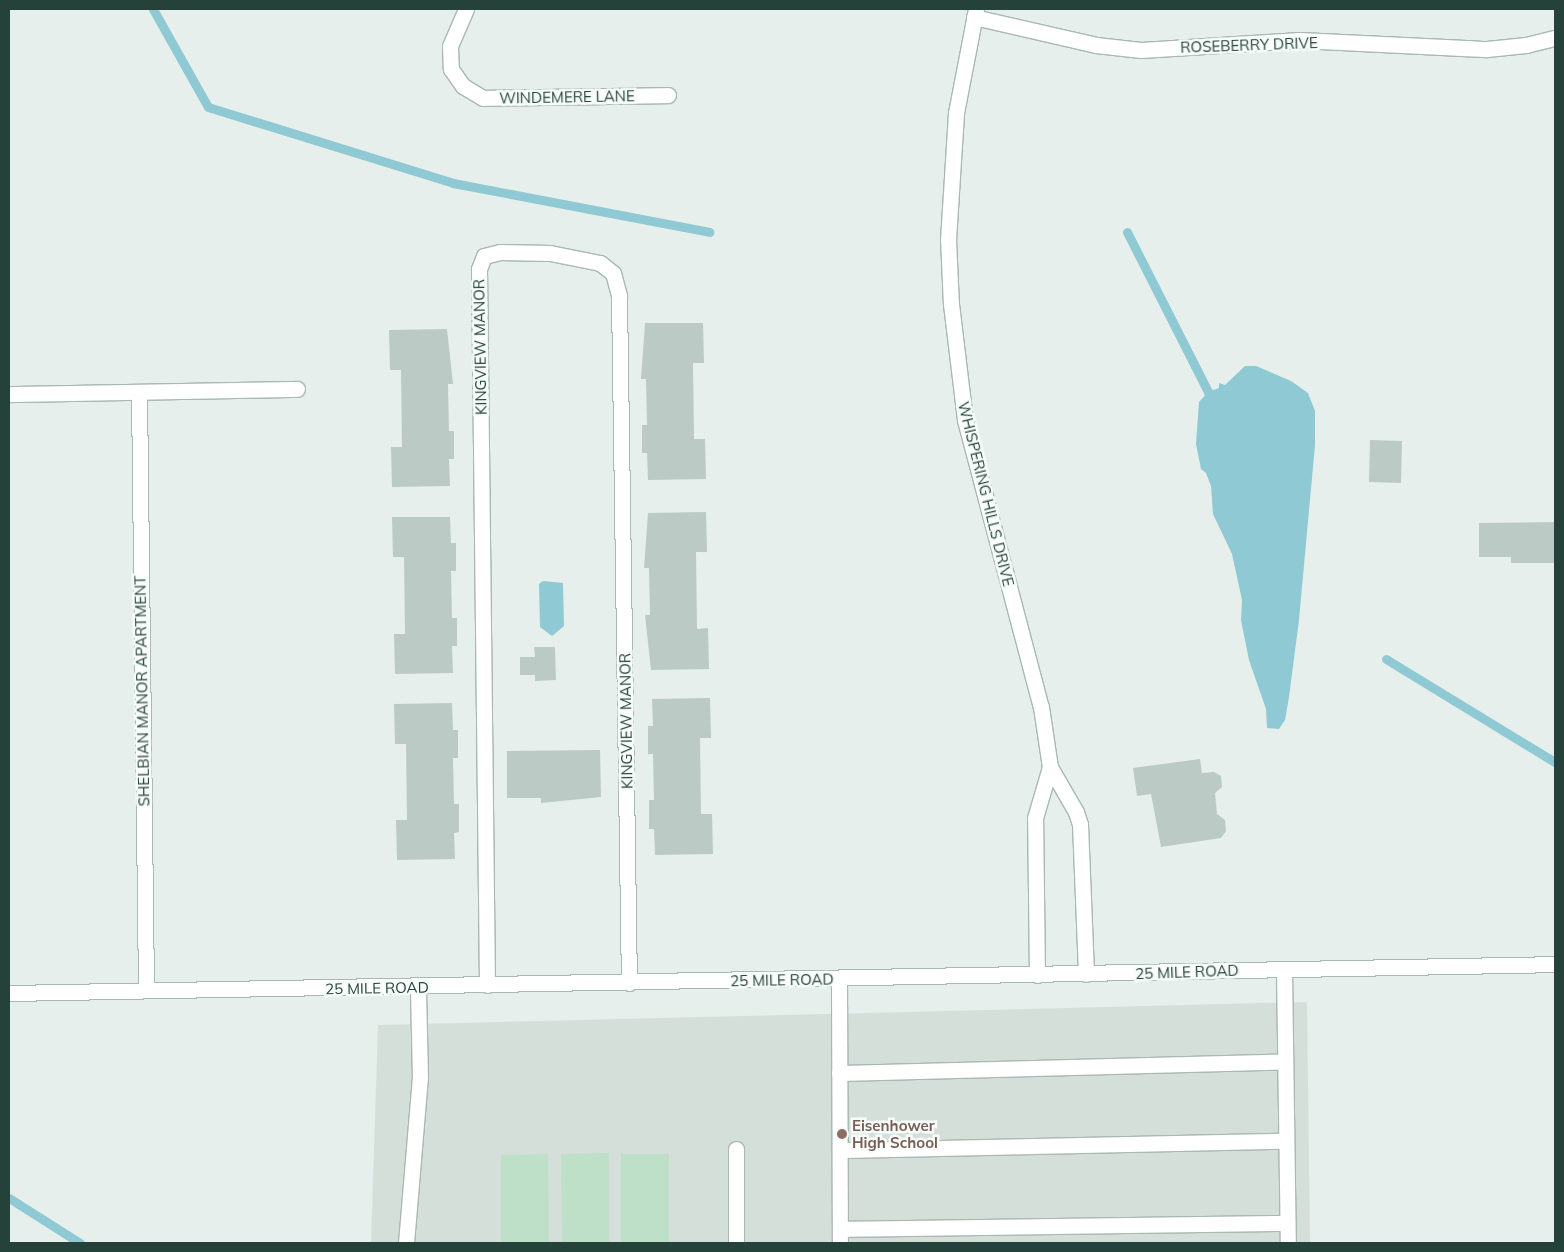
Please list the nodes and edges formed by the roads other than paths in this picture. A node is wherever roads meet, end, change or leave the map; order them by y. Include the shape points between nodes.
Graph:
1 (466, 9) edge
2 (975, 13) edge
3 (1555, 38) edge
4 (668, 96) dead end
5 (297, 389) dead end
6 (139, 392) junction
7 (9, 394) edge
8 (1050, 767) junction
9 (1555, 964) edge
10 (1284, 969) junction
11 (1086, 974) junction
12 (1037, 975) junction
13 (839, 978) junction
14 (629, 983) junction
15 (487, 985) junction
16 (418, 988) junction
17 (146, 990) junction
18 (9, 993) edge
19 (1285, 1061) junction
20 (839, 1073) junction
21 (1286, 1141) junction
22 (736, 1149) dead end
23 (840, 1150) junction
24 (1287, 1223) junction
25 (840, 1236) edge
26 (406, 1243) edge
27 (736, 1243) edge
28 (1288, 1243) edge

1 - 4 street, WINDEMERE LANE via 450,46 451,69 464,86 483,98
2 - 3 street, ROSEBERRY DRIVE via 1096,45 1140,50 1300,40 1487,49
2 - 8 street, WHISPERING HILLS DRIVE via 954,131 948,238 951,304 965,420 1041,707
5 - 6 street
6 - 7 street
6 - 17 street, SHELBIAN MANOR APARTMENT
8 - 11 street, WHISPERING HILLS DRIVE via 1080,824
8 - 12 street, WHISPERING HILLS DRIVE via 1035,818
9 - 10 street, 25 MILE ROAD
10 - 11 street, 25 MILE ROAD
10 - 19 street
11 - 12 street, 25 MILE ROAD
12 - 13 street, 25 MILE ROAD
13 - 14 street, 25 MILE ROAD
13 - 20 street
14 - 15 street, 25 MILE ROAD
14 - 15 street, KINGVIEW MANOR via 619,296 613,273 600,263 550,253 500,252 484,256 479,268
15 - 16 street, 25 MILE ROAD
16 - 17 street, 25 MILE ROAD
16 - 26 street via 420,1078
17 - 18 street, 25 MILE ROAD
19 - 20 street
19 - 21 street
20 - 23 street
21 - 23 street
21 - 24 street
22 - 27 street
23 - 25 street
24 - 25 street
24 - 28 street

